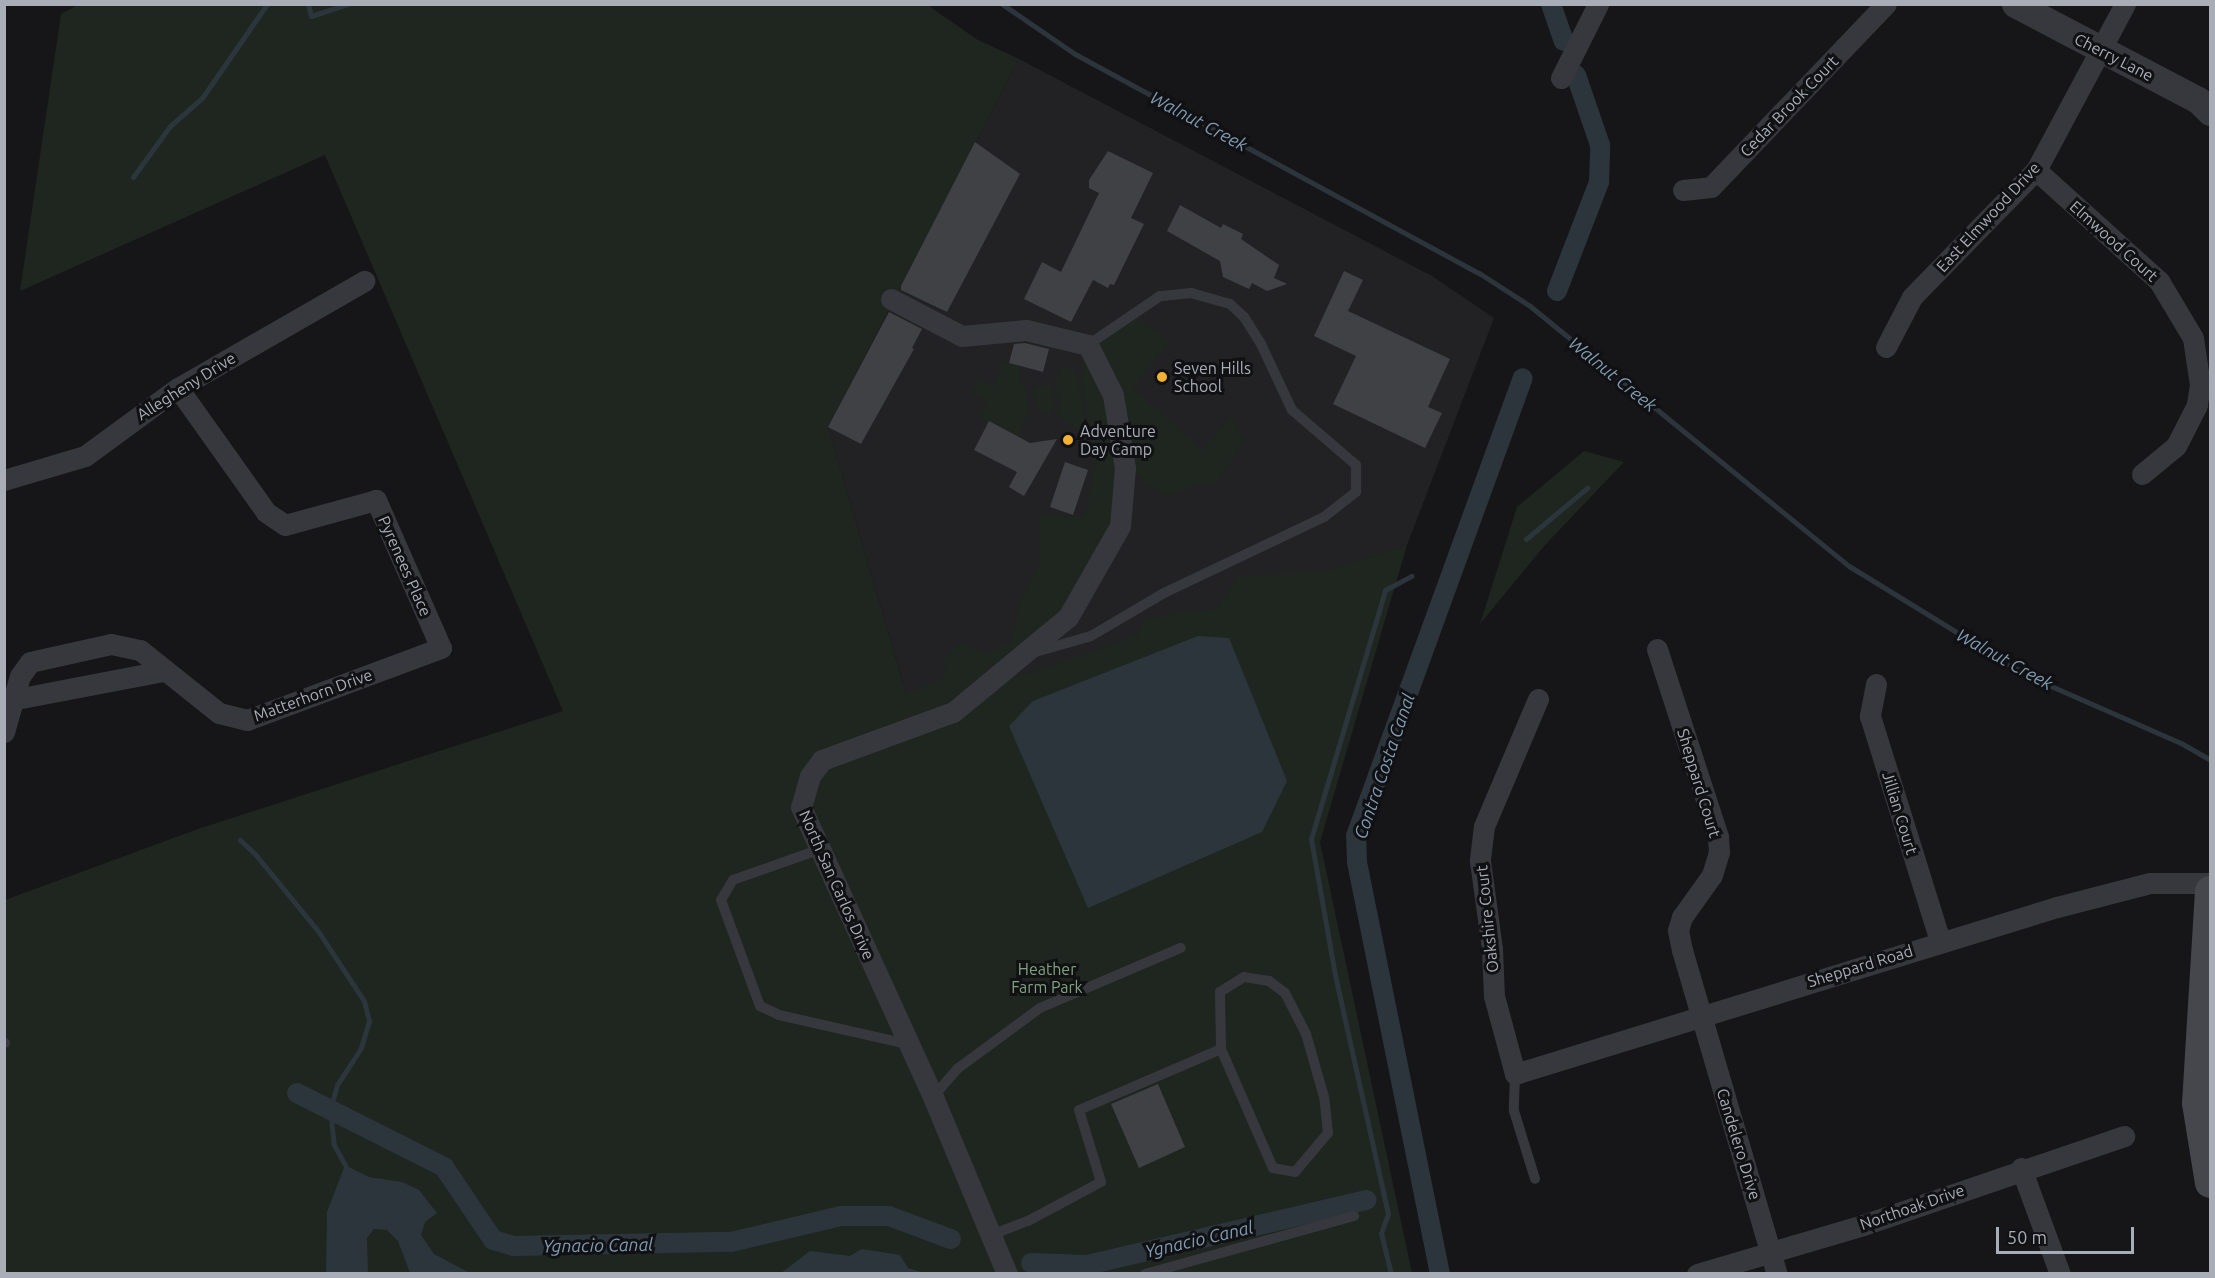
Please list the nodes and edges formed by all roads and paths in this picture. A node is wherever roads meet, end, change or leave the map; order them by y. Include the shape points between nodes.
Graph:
1 (1598, 4) edge
2 (1886, 4) edge
3 (2015, 4) edge
4 (2126, 4) edge
5 (2102, 52) junction
6 (1561, 78) dead end
7 (2211, 112) edge
8 (2036, 170) junction
9 (1683, 190) dead end
10 (364, 281) dead end
11 (891, 299) dead end
12 (1088, 345) junction
13 (1886, 347) dead end
14 (184, 385) junction
15 (2142, 474) dead end
16 (4, 480) edge
17 (441, 648) joint
18 (1657, 649) dead end
19 (1021, 656) junction
20 (163, 671) junction
21 (1876, 684) dead end
22 (16, 699) junction
23 (1538, 699) dead end
24 (4, 732) edge
25 (818, 850) junction
26 (2211, 883) edge
27 (2211, 891) edge
28 (1940, 941) junction
29 (1181, 948) dead end
30 (1701, 1015) junction
31 (908, 1044) junction
32 (1221, 1049) junction
33 (1515, 1074) junction
34 (933, 1097) junction
35 (2124, 1136) dead end
36 (2021, 1168) junction
37 (1535, 1179) dead end
38 (2211, 1183) edge
39 (1354, 1216) dead end
40 (991, 1235) junction
41 (1771, 1252) junction
42 (1007, 1274) edge
43 (1145, 1274) edge
44 (1697, 1274) edge
45 (1777, 1274) edge
46 (2061, 1274) edge

1 - 6 street
2 - 9 street, Cedar Brook Court via 1711,187
3 - 5 street, Cherry Lane
4 - 5 street, East Elmwood Drive
5 - 7 street, Cherry Lane via 2198,100
5 - 8 street, East Elmwood Drive
8 - 13 street, East Elmwood Drive via 1912,297
8 - 15 street, Elmwood Court via 2159,281 2193,338 2200,386 2197,405 2176,446
10 - 14 street, Allegheny Drive
11 - 12 street via 962,336 1026,330
12 - 19 street, North San Carlos Drive via 1113,395 1125,468 1120,526 1068,617
12 - 19 lane via 1160,296 1191,293 1230,304 1244,317 1261,344 1292,410 1356,465 1356,492 1324,517 1158,596 1091,636
14 - 16 street, Allegheny Drive via 85,456
14 - 17 street, Pyrenees Place via 266,512 285,525 375,500
17 - 20 street, Matterhorn Drive via 247,720 219,713
18 - 30 street, Sheppard Court via 1718,837 1717,865 1690,903 1678,930
19 - 25 street, North San Carlos Drive via 953,712 822,760 810,776 801,807
20 - 22 street
20 - 22 street, Matterhorn Drive via 132,646 111,644 30,662 20,676
21 - 28 street, Jillian Court via 1870,716
22 - 24 street, Matterhorn Drive
23 - 33 street, Oakshire Court via 1484,826 1480,861 1494,996
25 - 31 street, North San Carlos Drive
25 - 31 lane via 733,880 721,900 760,1006 778,1015
26 - 28 street, Sheppard Road via 2150,883
27 - 38 main road via 2197,1103
28 - 30 street, Sheppard Road
29 - 34 lane via 1040,1008 957,1069
30 - 33 street, Sheppard Road
30 - 41 street, Candelero Drive
31 - 34 street, North San Carlos Drive
32 - 32 lane via 1272,1168 1295,1172 1328,1133 1324,1097 1306,1034 1285,993 1269,981 1244,977 1220,992
32 - 40 lane via 1079,1110 1101,1182 1028,1221
33 - 37 lane via 1514,1112
34 - 40 street, North San Carlos Drive
35 - 36 street, Northoak Drive
36 - 41 street, Northoak Drive via 1863,1225
36 - 46 street
39 - 43 lane
40 - 42 street, North San Carlos Drive
41 - 44 street, Northoak Drive
41 - 45 street, Candelero Drive

